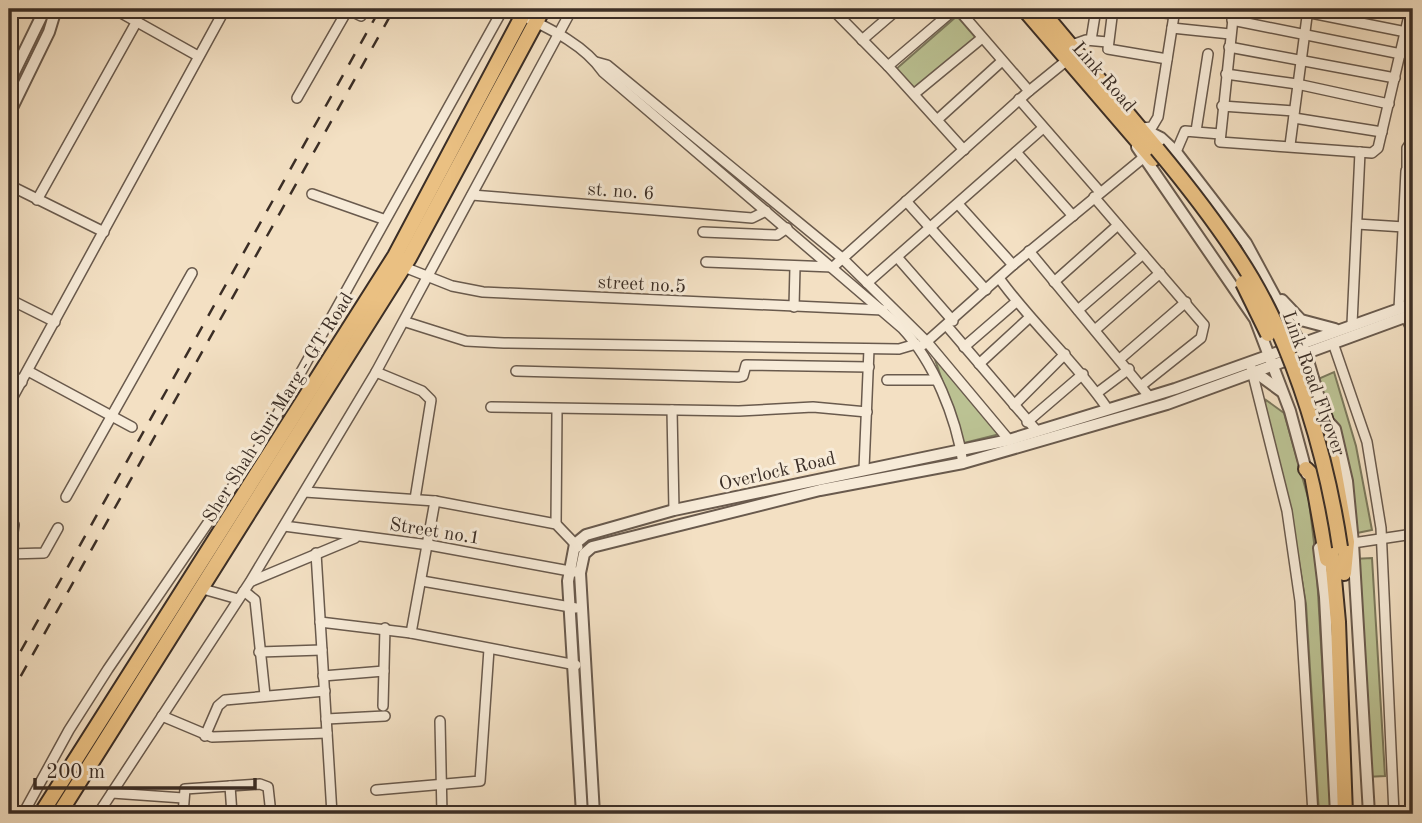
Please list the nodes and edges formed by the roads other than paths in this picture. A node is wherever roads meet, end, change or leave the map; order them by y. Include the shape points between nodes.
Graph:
1 (45, 9) edge
2 (56, 9) edge
3 (114, 9) edge
4 (225, 9) edge
5 (347, 9) edge
6 (503, 9) edge
7 (572, 9) edge
8 (839, 9) edge
9 (898, 9) edge
10 (956, 9) edge
11 (1024, 9) edge
12 (1040, 9) edge
13 (1096, 9) edge
14 (1113, 9) edge
15 (1126, 9) edge
16 (1234, 9) edge
17 (1291, 9) edge
18 (1408, 10) edge
19 (1175, 11) edge
20 (1307, 11) edge
21 (527, 13) edge
22 (361, 16) dead end
23 (1232, 20) junction
24 (136, 21) junction
25 (1172, 28) junction
26 (1406, 32) junction
27 (559, 34) junction
28 (1230, 34) junction
29 (1304, 34) junction
30 (982, 38) junction
31 (862, 40) junction
32 (1091, 40) junction
33 (1107, 42) junction
34 (1072, 45) junction
35 (1229, 47) junction
36 (1208, 54) dead end
37 (1401, 54) junction
38 (198, 56) junction
39 (1167, 59) junction
40 (1300, 59) junction
41 (1002, 61) junction
42 (1066, 61) junction
43 (596, 62) junction
44 (888, 66) junction
45 (1226, 74) junction
46 (1395, 78) junction
47 (9, 83) edge
48 (1297, 84) junction
49 (1029, 91) junction
50 (914, 94) junction
51 (297, 98) dead end
52 (1019, 100) junction
53 (1389, 104) junction
54 (1222, 106) junction
55 (9, 114) edge
56 (1294, 115) junction
57 (937, 120) junction
58 (1043, 128) junction
59 (1196, 131) junction
60 (1137, 132) junction
61 (1382, 132) junction
62 (1220, 134) junction
63 (1413, 139) edge
64 (1290, 145) junction
65 (964, 150) junction
66 (1016, 152) junction
67 (1176, 152) junction
68 (1360, 152) junction
69 (1151, 155) junction
70 (1410, 168) edge
71 (9, 185) edge
72 (312, 194) dead end
73 (1097, 194) junction
74 (472, 195) junction
75 (37, 200) junction
76 (906, 201) junction
77 (958, 204) junction
78 (766, 211) junction
79 (1073, 216) junction
80 (383, 219) junction
81 (1357, 224) junction
82 (1118, 225) junction
83 (1404, 227) junction
84 (787, 228) junction
85 (930, 228) junction
86 (104, 232) junction
87 (703, 232) dead end
88 (1246, 243) junction
89 (1029, 251) junction
90 (1143, 254) junction
91 (897, 257) junction
92 (842, 258) junction
93 (706, 262) dead end
94 (1013, 265) junction
95 (404, 267) junction
96 (795, 267) junction
97 (833, 267) junction
98 (192, 273) dead end
99 (1160, 273) junction
100 (428, 278) junction
101 (999, 278) junction
102 (1054, 282) junction
103 (867, 283) junction
104 (986, 290) junction
105 (9, 299) edge
106 (1016, 302) junction
107 (1186, 302) junction
108 (1413, 304) edge
109 (794, 307) junction
110 (883, 310) junction
111 (1079, 310) junction
112 (1406, 313) edge
113 (1030, 317) junction
114 (55, 322) junction
115 (406, 322) junction
116 (950, 323) junction
117 (1352, 324) junction
118 (1095, 330) junction
119 (1338, 330) junction
120 (1413, 334) edge
121 (1299, 343) junction
122 (1333, 343) junction
123 (921, 345) junction
124 (964, 347) junction
125 (869, 349) junction
126 (1065, 354) junction
127 (1306, 354) junction
128 (1121, 358) junction
129 (1268, 360) junction
130 (1249, 361) junction
131 (979, 364) junction
132 (869, 367) junction
133 (1129, 369) junction
134 (28, 371) junction
135 (516, 371) dead end
136 (376, 372) junction
137 (1254, 372) junction
138 (9, 373) edge
139 (1083, 374) junction
140 (887, 380) dead end
141 (935, 380) junction
142 (22, 382) junction
143 (1145, 390) junction
144 (1163, 391) junction
145 (1280, 391) junction
146 (1097, 393) junction
147 (9, 402) edge
148 (1167, 404) junction
149 (1014, 405) junction
150 (491, 407) dead end
151 (1107, 408) junction
152 (557, 410) junction
153 (672, 410) junction
154 (867, 412) junction
155 (111, 416) junction
156 (1325, 418) junction
157 (1031, 426) junction
158 (132, 427) dead end
159 (1009, 440) junction
160 (961, 450) junction
161 (963, 463) junction
162 (863, 469) junction
163 (1309, 472) junction
164 (305, 492) junction
165 (66, 497) dead end
166 (415, 499) junction
167 (435, 501) junction
168 (674, 510) junction
169 (9, 522) edge
170 (556, 524) junction
171 (284, 526) junction
172 (58, 528) dead end
173 (1413, 534) edge
174 (358, 537) junction
175 (1382, 537) junction
176 (1353, 543) junction
177 (575, 544) junction
178 (429, 545) junction
179 (316, 553) junction
180 (9, 554) edge
181 (584, 554) junction
182 (574, 571) junction
183 (1339, 571) junction
184 (422, 581) junction
185 (247, 586) junction
186 (203, 589) junction
187 (238, 600) junction
188 (569, 606) junction
189 (582, 609) junction
190 (320, 622) junction
191 (385, 628) junction
192 (411, 633) junction
193 (489, 649) junction
194 (322, 650) junction
195 (259, 652) junction
196 (580, 665) junction
197 (384, 671) junction
198 (323, 676) junction
199 (325, 691) junction
200 (265, 695) junction
201 (162, 716) junction
202 (326, 719) junction
203 (440, 721) dead end
204 (327, 733) junction
205 (205, 736) junction
206 (591, 744) junction
207 (579, 745) junction
208 (441, 785) junction
209 (230, 786) junction
210 (376, 790) dead end
211 (112, 793) junction
212 (183, 798) junction
213 (23, 814) edge
214 (41, 814) edge
215 (59, 814) edge
216 (98, 814) edge
217 (183, 814) edge
218 (232, 814) edge
219 (271, 814) edge
220 (332, 814) edge
221 (442, 814) edge
222 (582, 814) edge
223 (594, 814) edge
224 (1313, 814) edge
225 (1336, 814) edge
226 (1345, 814) edge
227 (1355, 814) edge
228 (1369, 814) edge
229 (1394, 814) edge

1 - 47 street
2 - 55 street
3 - 24 street
4 - 38 street
5 - 22 street
5 - 51 street
6 - 80 street
7 - 27 street
8 - 31 street via 835,12
9 - 31 street
10 - 30 street
10 - 44 street
11 - 42 main road, Link Road
12 - 34 main road, Link Road
13 - 32 street
14 - 33 street
15 - 19 street
16 - 23 street
17 - 20 street
18 - 26 street
19 - 25 street
20 - 26 street
20 - 29 street
21 - 27 street
21 - 95 main road, Sher Shah Suri Marg - GT Road
21 - 214 main road, Sher Shah Suri Marg - GT Road via 395,256
23 - 28 street
23 - 29 street
24 - 38 street
24 - 75 street
25 - 28 street
25 - 39 street
26 - 37 street
27 - 43 street
27 - 74 street
28 - 35 street
29 - 37 street
29 - 40 street
30 - 41 street
30 - 50 street
31 - 44 street
32 - 33 street
32 - 34 street
33 - 39 street via 1110,51
34 - 60 main road, Link Road
35 - 40 street
35 - 45 street
36 - 59 street
37 - 46 street
38 - 86 street
39 - 60 street via 1158,117 1152,127
40 - 46 street
40 - 48 street
41 - 49 street
41 - 57 street
42 - 49 street
42 - 60 main road, Link Road
43 - 78 street
43 - 92 street via 607,65 665,111
44 - 50 street
45 - 48 street
45 - 54 street
46 - 53 street
48 - 53 street
48 - 56 street
49 - 52 street
50 - 57 street
52 - 58 street
52 - 65 street
53 - 61 street
54 - 56 street
54 - 62 street
56 - 61 street
56 - 64 street
57 - 65 street
58 - 66 street
58 - 73 street
59 - 62 street
59 - 67 street via 1183,133
60 - 67 street via 1161,138
60 - 69 main road, Link Road Flyover
61 - 68 street via 1376,152
62 - 64 street via 1220,142
63 - 70 street via 1407,148
64 - 68 street
65 - 76 street
66 - 77 street
66 - 79 street
67 - 88 street
68 - 81 street
69 - 73 street
69 - 129 street via 1255,319
69 - 183 main road, Link Road Flyover, bridge via 1224,236 1269,312 1320,444 1334,506
70 - 83 street
71 - 75 street
72 - 80 street
73 - 79 street
73 - 82 street
74 - 78 street, st. no. 6 via 752,218
74 - 100 street
75 - 86 street
76 - 85 street
76 - 92 street
77 - 85 street
77 - 94 street
78 - 84 street
79 - 89 street
80 - 213 street via 257,451 108,669
81 - 83 street
81 - 117 street
82 - 90 street
82 - 102 street
83 - 112 street
84 - 87 street via 772,235
84 - 97 street
85 - 91 street
85 - 104 street
86 - 114 street
88 - 119 street via 1284,304 1301,320
88 - 121 street
89 - 94 street
89 - 102 street
90 - 99 street
90 - 111 street
91 - 103 street
91 - 116 street
92 - 97 street
92 - 103 street
93 - 96 street
94 - 101 street
95 - 100 street, street no.5
95 - 186 main road, Sher Shah Suri Marg - GT Road
96 - 97 street
96 - 109 street
97 - 110 street
98 - 155 street
99 - 107 street
99 - 118 street
100 - 109 street, street no.5 via 483,292
100 - 115 street
101 - 104 street
101 - 106 street
102 - 111 street
103 - 123 street
104 - 116 street
105 - 114 street
106 - 113 street
106 - 124 street
107 - 128 street
107 - 143 street via 1204,325 1201,338
108 - 112 street
109 - 110 street, street no.5
110 - 123 street
111 - 118 street
112 - 117 street
112 - 120 street
112 - 122 street
113 - 126 street
113 - 131 street
114 - 134 street
115 - 125 street via 466,341
115 - 136 street
116 - 123 street
116 - 124 street
117 - 119 street
118 - 128 street
119 - 121 street
121 - 127 street
121 - 129 street
122 - 127 street
122 - 175 street via 1367,442
123 - 125 street
123 - 141 street
123 - 159 street
124 - 131 street
125 - 132 street
126 - 139 street
126 - 149 street
127 - 129 street
127 - 156 street
128 - 133 street
129 - 130 street, Overlock Road
129 - 137 street, Overlock Road
129 - 145 street
130 - 137 street
130 - 144 street, Overlock Road
131 - 149 street
132 - 135 street via 746,365 743,376 738,377
132 - 154 street
133 - 143 street
133 - 146 street
134 - 142 street
134 - 155 street
136 - 164 street
136 - 166 street via 422,391 431,400
137 - 145 street
137 - 148 street, Overlock Road
137 - 224 street via 1287,511 1300,601
138 - 142 street
139 - 146 street
139 - 157 street
140 - 141 street
141 - 160 street
142 - 147 street
143 - 144 street, Overlock Road
143 - 151 street, Overlock Road
144 - 148 street
145 - 163 street
146 - 151 street
148 - 161 street, Overlock Road
149 - 157 street
150 - 152 street
151 - 157 street, Overlock Road
152 - 153 street
152 - 170 street
153 - 154 street via 813,407
153 - 168 street
154 - 162 street
155 - 158 street
155 - 165 street
156 - 176 street via 1340,444
156 - 183 main road via 1347,542
157 - 159 street, Overlock Road
159 - 160 street, Overlock Road
160 - 161 street
160 - 162 street, Overlock Road
161 - 181 street, Overlock Road via 781,499 601,543
162 - 168 street, Overlock Road
163 - 183 main road via 1325,555
163 - 225 street via 1325,597
164 - 166 street
164 - 171 street
166 - 167 street
167 - 170 street
167 - 178 street
168 - 177 street, Overlock Road via 603,528
169 - 180 street via 14,525
170 - 177 street
171 - 174 street, Street no.1
171 - 185 street
172 - 180 street via 44,553
173 - 175 street
174 - 178 street, Street no.1
174 - 179 street
175 - 176 street
175 - 229 street
176 - 228 street
177 - 181 street
177 - 182 street
178 - 182 street, Street no.1
178 - 184 street
179 - 185 street
179 - 190 street
181 - 182 street
182 - 188 street
182 - 189 street
183 - 226 main road, Link Road Flyover
183 - 227 main road, Link Road Flyover
184 - 188 street
184 - 192 street
185 - 187 street
185 - 195 street via 254,600
186 - 187 street
186 - 215 main road, Sher Shah Suri Marg - GT Road
187 - 201 street
188 - 189 street
188 - 196 street
189 - 196 street
190 - 191 street
190 - 194 street
191 - 192 street
191 - 197 street
192 - 193 street
193 - 196 street
193 - 208 street via 481,779
194 - 195 street
194 - 198 street
195 - 200 street
196 - 206 street
196 - 207 street
197 - 198 street
197 - 202 street via 384,711
198 - 199 street
199 - 200 street
199 - 202 street
200 - 205 street via 221,702
201 - 205 street
201 - 211 street
202 - 204 street
203 - 208 street
204 - 205 street
204 - 220 street
206 - 207 street
206 - 223 street
207 - 222 street
208 - 210 street
208 - 221 street
209 - 212 street via 188,788
209 - 218 street
209 - 219 street via 268,785
211 - 212 street
211 - 216 street
212 - 217 street

